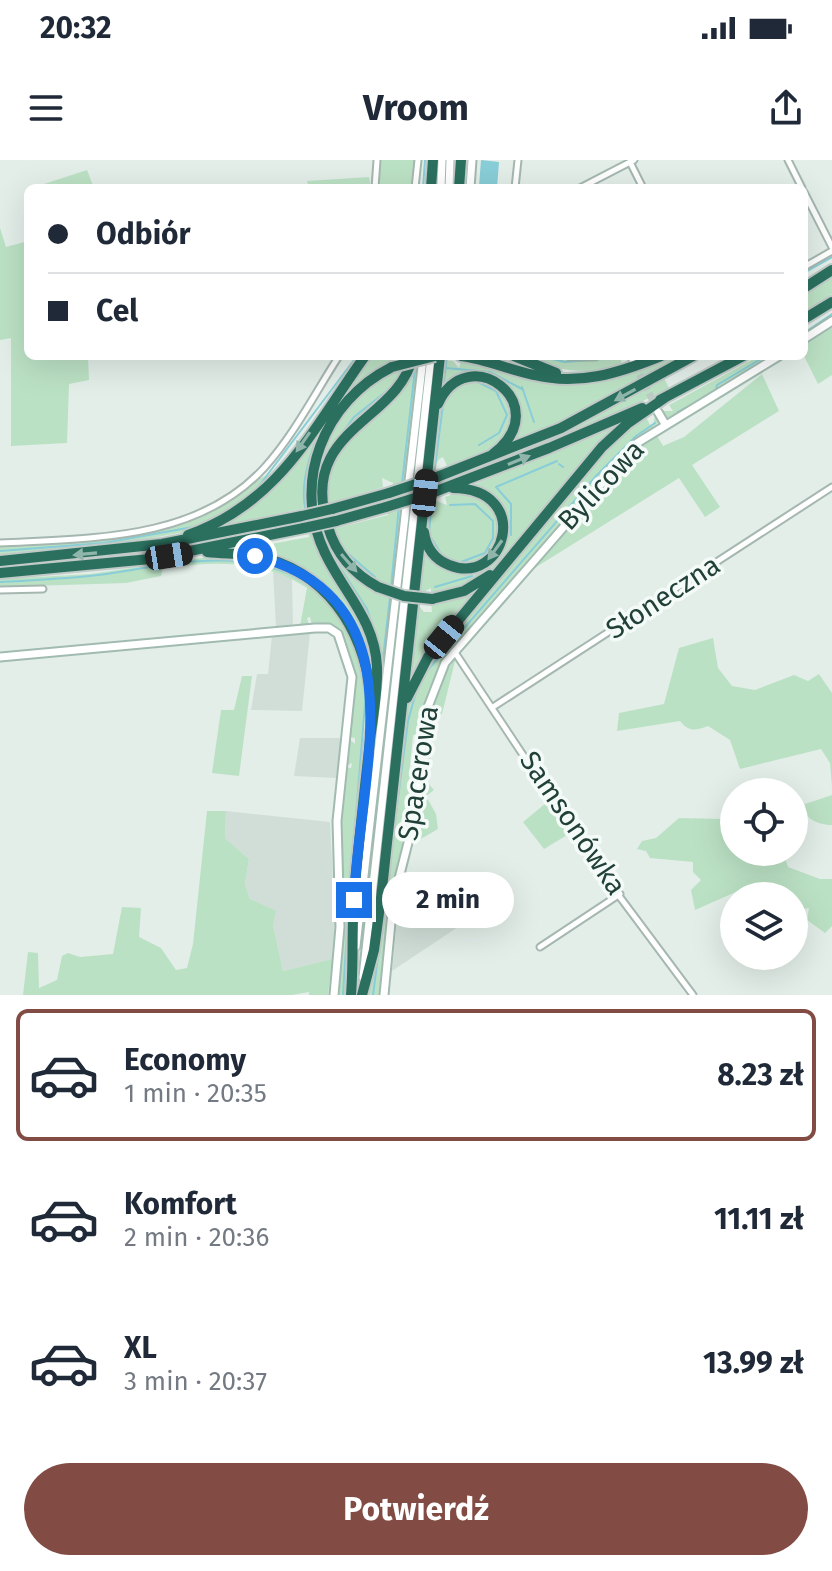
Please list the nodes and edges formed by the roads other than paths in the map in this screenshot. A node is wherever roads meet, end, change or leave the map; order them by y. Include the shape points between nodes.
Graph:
1 (377, 160) edge
2 (418, 160) edge
3 (433, 160) edge
4 (442, 160) edge
5 (450, 160) edge
6 (461, 160) edge
7 (472, 160) edge
8 (518, 160) edge
9 (788, 160) edge
10 (632, 161) edge
11 (375, 184) edge
12 (415, 184) edge
13 (431, 184) edge
14 (441, 184) edge
15 (449, 184) edge
16 (459, 184) edge
17 (470, 184) edge
18 (515, 184) edge
19 (588, 184) edge
20 (641, 184) edge
21 (800, 184) edge
22 (808, 200) edge
23 (832, 249) edge
24 (808, 264) edge
25 (832, 270) edge
26 (808, 285) edge
27 (832, 302) edge
28 (808, 317) edge
29 (832, 321) edge
30 (808, 336) edge
31 (336, 360) edge
32 (362, 360) edge
33 (411, 360) edge
34 (419, 360) edge
35 (423, 360) edge
36 (435, 360) edge
37 (435, 360) edge
38 (476, 360) edge
39 (523, 360) edge
40 (651, 360) edge
41 (686, 360) edge
42 (735, 360) edge
43 (773, 360) edge
44 (590, 378) junction
45 (666, 397) junction
46 (658, 412) tunnel mouth
47 (433, 418) junction
48 (665, 424) junction
49 (485, 461) junction
50 (832, 487) edge
51 (446, 488) junction
52 (422, 518) junction
53 (303, 522) junction
54 (0, 543) edge
55 (162, 544) junction
56 (197, 552) junction
57 (514, 552) junction
58 (0, 561) edge
59 (0, 573) edge
60 (43, 589) dead end
61 (0, 590) edge
62 (454, 651) junction
63 (0, 657) edge
64 (493, 707) junction
65 (373, 717) junction
66 (399, 731) junction
67 (620, 894) junction
68 (540, 947) dead end
69 (355, 955) junction
70 (334, 995) edge
71 (351, 995) edge
72 (362, 995) edge
73 (384, 995) edge
74 (693, 995) edge

1 - 11 street
2 - 12 street
3 - 13 highway
4 - 14 street
5 - 15 street
6 - 16 highway
7 - 17 street
8 - 18 street
9 - 21 street
10 - 19 street
10 - 20 street
22 - 23 street
23 - 24 street
25 - 26 highway
27 - 28 highway
29 - 30 street
31 - 54 street via 264,467 202,513 140,531
32 -> 55 highway via 282,472 255,500 225,521
33 -> 57 highway, bridge via 397,389 340,441 324,484 324,512 336,546 353,569 378,587 432,599 477,585
34 - 65 highway, bridge via 392,367 359,389 334,417 319,448 312,481 322,547 361,609 373,640
35 - 69 street
36 - 47 highway
37 - 72 street
38 - 44 highway via 541,377
39 - 44 highway via 548,371
40 - 44 highway
41 -> 49 highway via 603,408
42 - 45 highway
43 - 48 street, Bylicowa
51 -> 45 highway
45 - 57 highway via 611,437
46 - 48 street
47 - 49 highway via 443,393 461,379 482,376 504,388 515,406 515,427
47 - 52 highway
48 - 62 street, Bylicowa via 625,455
49 - 53 highway, bridge
50 - 64 street, Słoneczna
51 -> 52 highway via 473,489 494,503 504,524 497,551 475,567 448,565 429,548
51 - 53 highway, bridge via 336,521
52 - 66 highway
53 - 55 highway
53 - 56 highway
55 -> 58 highway
56 - 59 highway
56 - 65 highway via 267,559 310,579 331,597 362,647
57 - 66 highway via 428,657 412,684
60 - 61 street
62 - 64 street, Samsonówka
62 - 73 street, Spacerowa via 436,679 427,708 413,823 394,892
63 - 70 street via 308,628 338,634 352,682 337,821 340,927
64 - 67 street, Samsonówka
65 - 69 highway via 354,887
66 - 72 highway via 374,950
67 - 68 street
67 - 74 street, Samsonówka
69 - 71 highway

